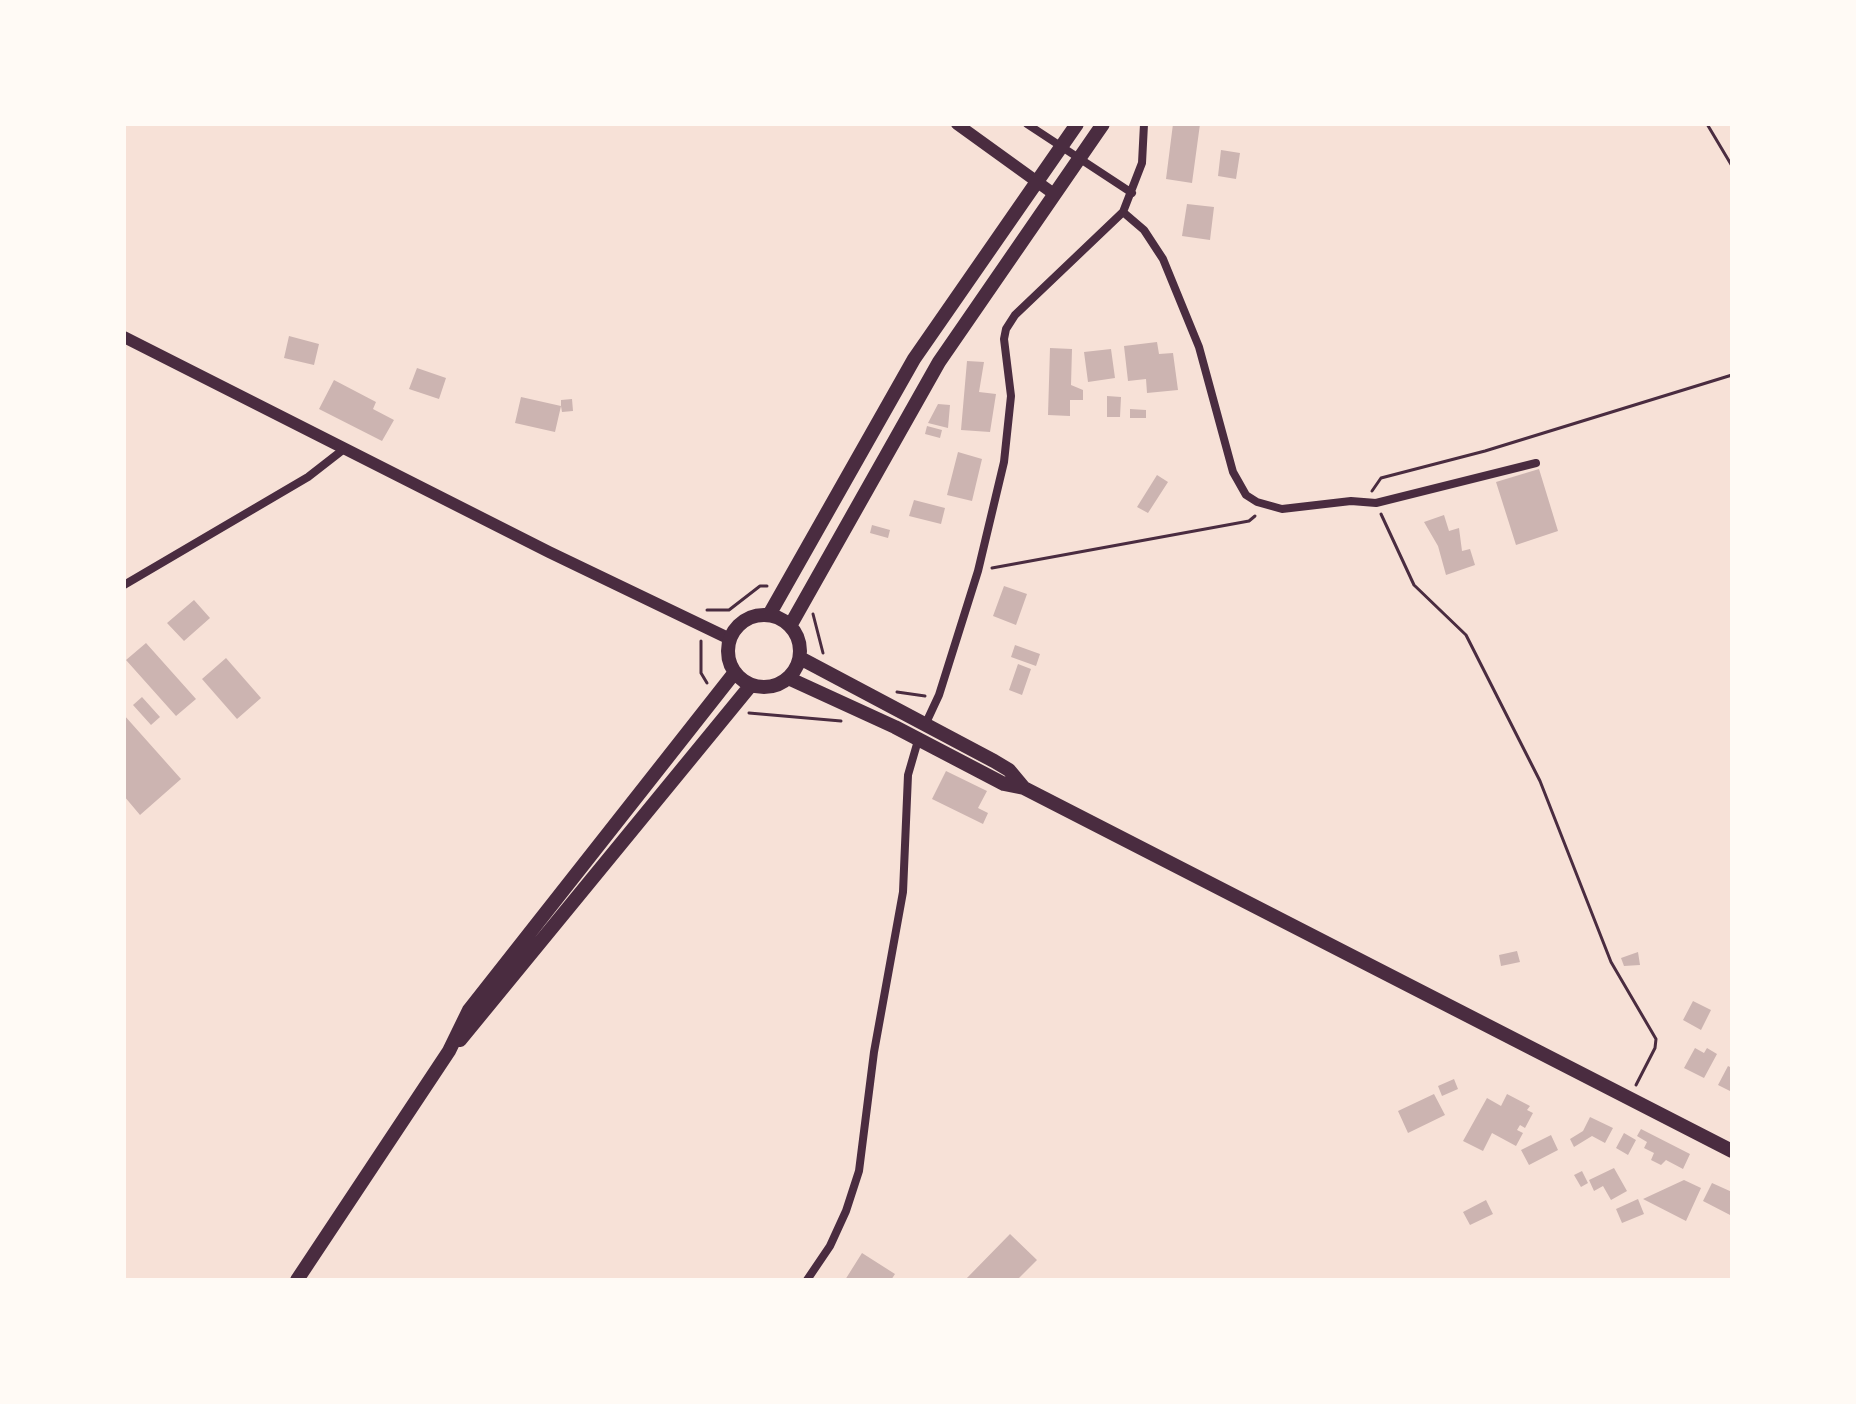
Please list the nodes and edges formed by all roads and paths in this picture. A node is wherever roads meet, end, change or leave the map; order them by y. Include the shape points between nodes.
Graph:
1 (957, 124) edge
2 (1027, 124) edge
3 (1077, 124) edge
4 (1103, 124) edge
5 (1144, 124) edge
6 (1707, 124) edge
7 (1061, 147) junction
8 (1079, 159) junction
9 (1732, 166) edge
10 (1037, 182) junction
11 (1132, 193) junction
12 (1054, 194) junction
13 (1123, 212) junction
14 (124, 337) edge
15 (1732, 375) edge
16 (344, 449) junction
17 (1536, 463) dead end
18 (1365, 501) junction
19 (1376, 503) junction
20 (1268, 507) junction
21 (978, 571) junction
22 (124, 585) edge
23 (783, 592) junction
24 (802, 603) junction
25 (769, 615) junction
26 (701, 625) junction
27 (790, 626) junction
28 (730, 639) junction
29 (800, 658) junction
30 (827, 660) dead end
31 (735, 672) junction
32 (788, 678) junction
33 (751, 685) junction
34 (718, 693) junction
35 (891, 694) dead end
36 (903, 700) dead end
37 (734, 705) junction
38 (844, 721) dead end
39 (921, 732) junction
40 (449, 1051) junction
41 (1629, 1098) junction
42 (1732, 1151) edge
43 (297, 1280) edge
44 (807, 1280) edge

1 - 10 street
2 - 7 street
3 - 7 main road
4 - 8 main road
5 - 11 street via 1142,163
6 - 9 path
7 - 8 street
7 - 10 main road
8 - 11 street
8 - 12 main road
10 - 12 street
10 - 23 main road via 914,359
11 - 13 street
12 - 24 main road via 939,362
13 - 20 street via 1144,230 1163,259 1199,347 1233,472 1246,495
13 - 21 street via 1006,329 1009,424
14 - 16 street
15 - 18 path via 1381,478
16 - 22 street via 308,477
16 - 26 street
17 - 19 street
18 - 19 street
18 - 20 street
19 - 41 path via 1414,585 1466,635 1504,706 1540,781 1611,962 1656,1039
20 - 21 path via 1249,521
21 - 39 street via 939,695
23 - 25 main road
23 - 26 path via 760,586 729,610 710,611
24 - 27 main road
24 - 30 path via 815,616
25 - 27 main road
25 - 28 main road via 749,618
26 - 28 street
26 - 34 path via 696,633 702,647 701,673
27 - 29 main road
28 - 31 main road
29 - 32 main road
29 - 39 main road
31 - 33 main road
31 - 34 main road
32 - 33 main road via 771,686
32 - 39 main road
33 - 37 main road
34 - 40 main road via 525,935 469,1010
35 - 36 path
37 - 38 path via 756,715
37 - 40 main road via 480,1020
39 - 41 main road via 1002,766 1024,788
39 - 44 street via 908,775 903,892 859,1171 830,1246
40 - 43 main road
41 - 42 main road

